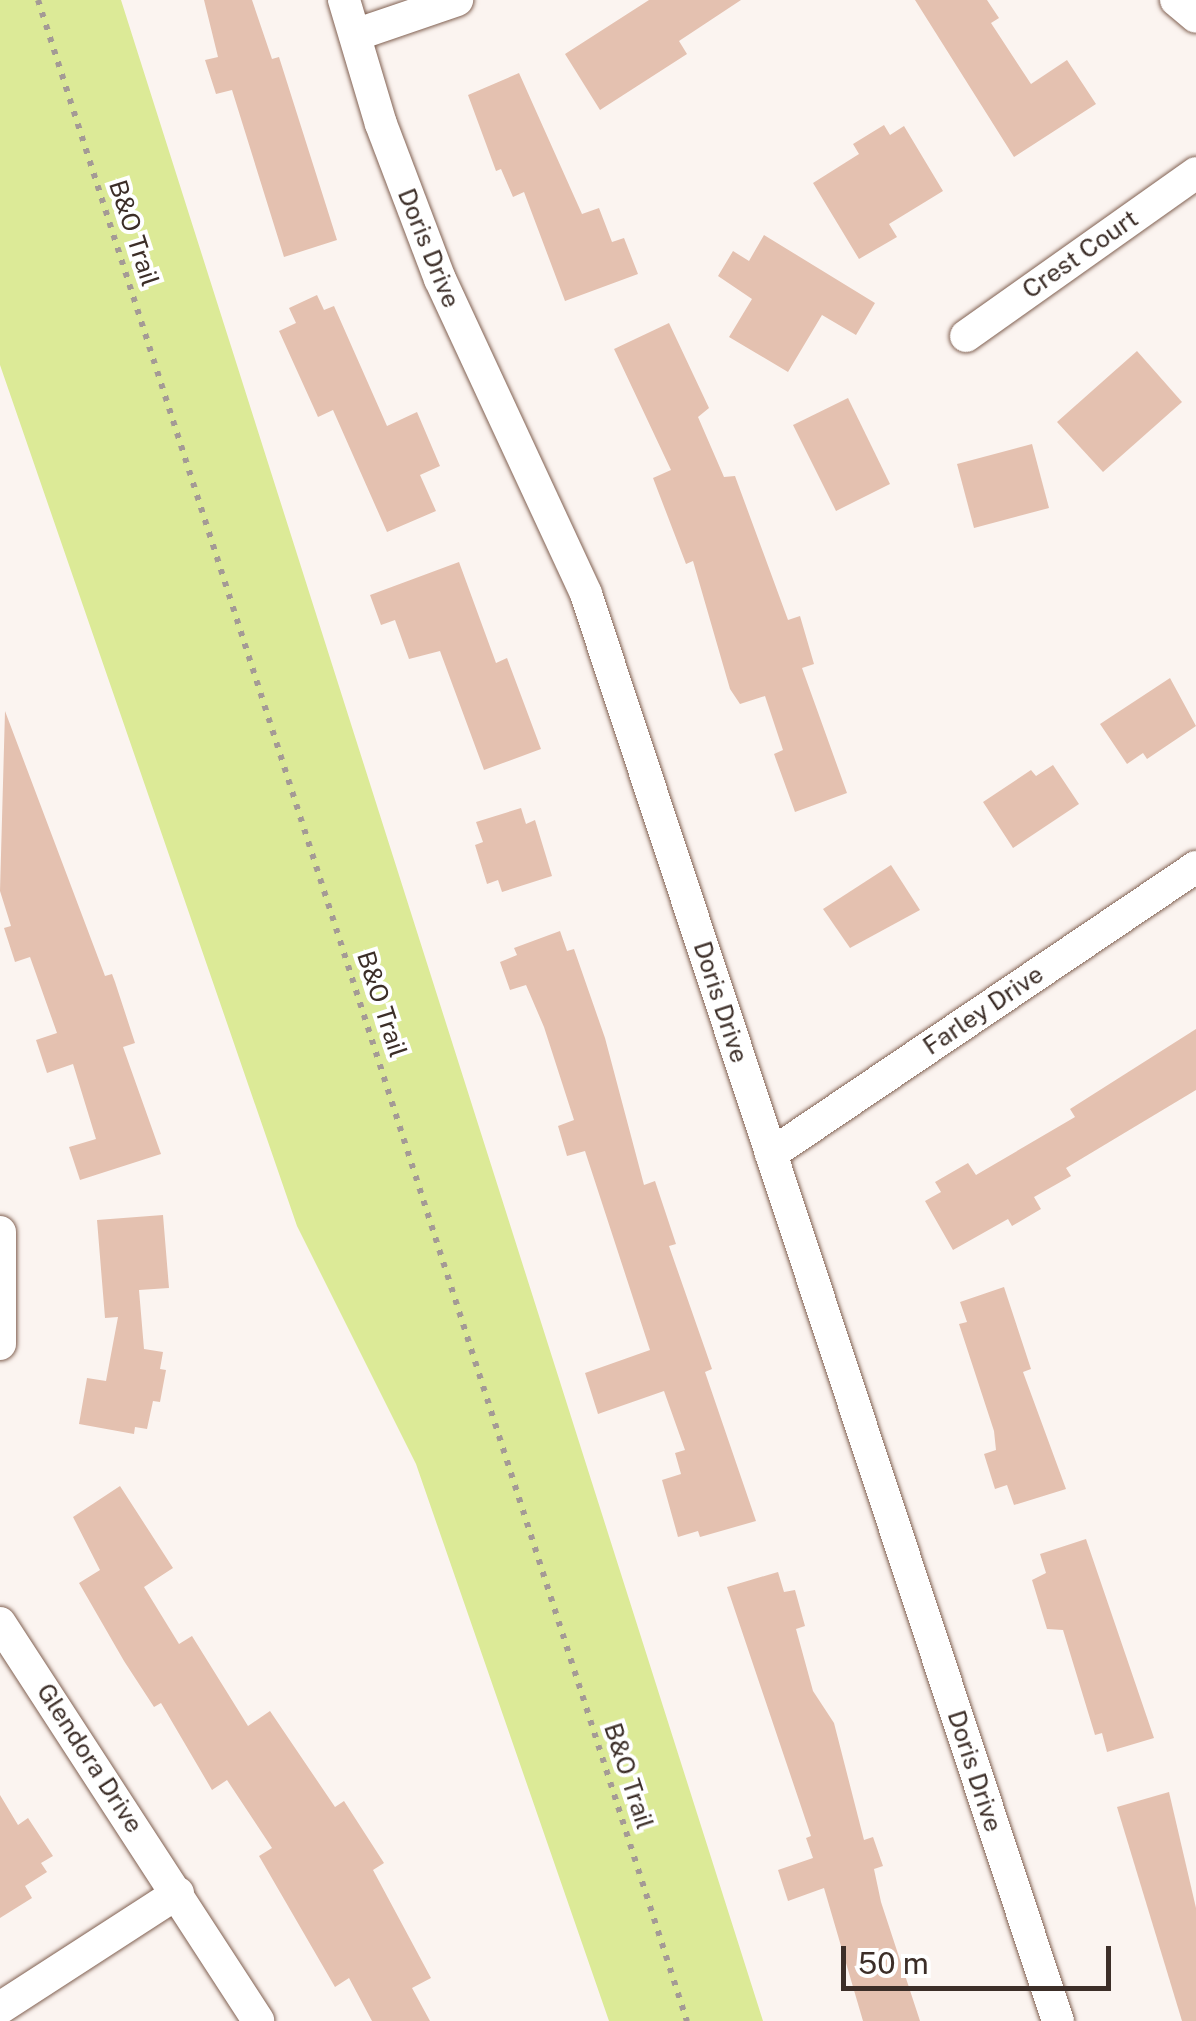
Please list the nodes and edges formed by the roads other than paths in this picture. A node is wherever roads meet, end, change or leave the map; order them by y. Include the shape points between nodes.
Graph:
1 (344, 0) edge
2 (457, 0) edge
3 (1176, 0) edge
4 (1196, 17) edge
5 (355, 35) junction
6 (1196, 173) edge
7 (966, 336) dead end
8 (1196, 868) edge
9 (771, 1154) junction
10 (0, 1232) edge
11 (0, 1344) edge
12 (0, 1623) edge
13 (178, 1893) junction
14 (0, 2008) edge
15 (258, 2021) edge
16 (1058, 2021) edge

1 - 5 street, Doris Drive
2 - 5 street
3 - 4 street
5 - 9 street, Doris Drive via 381,124 453,309 586,594
6 - 7 street, Crest Court
8 - 9 street, Farley Drive
9 - 16 street, Doris Drive
10 - 11 street
12 - 13 street, Glendora Drive
13 - 14 street
13 - 15 street, Glendora Drive

